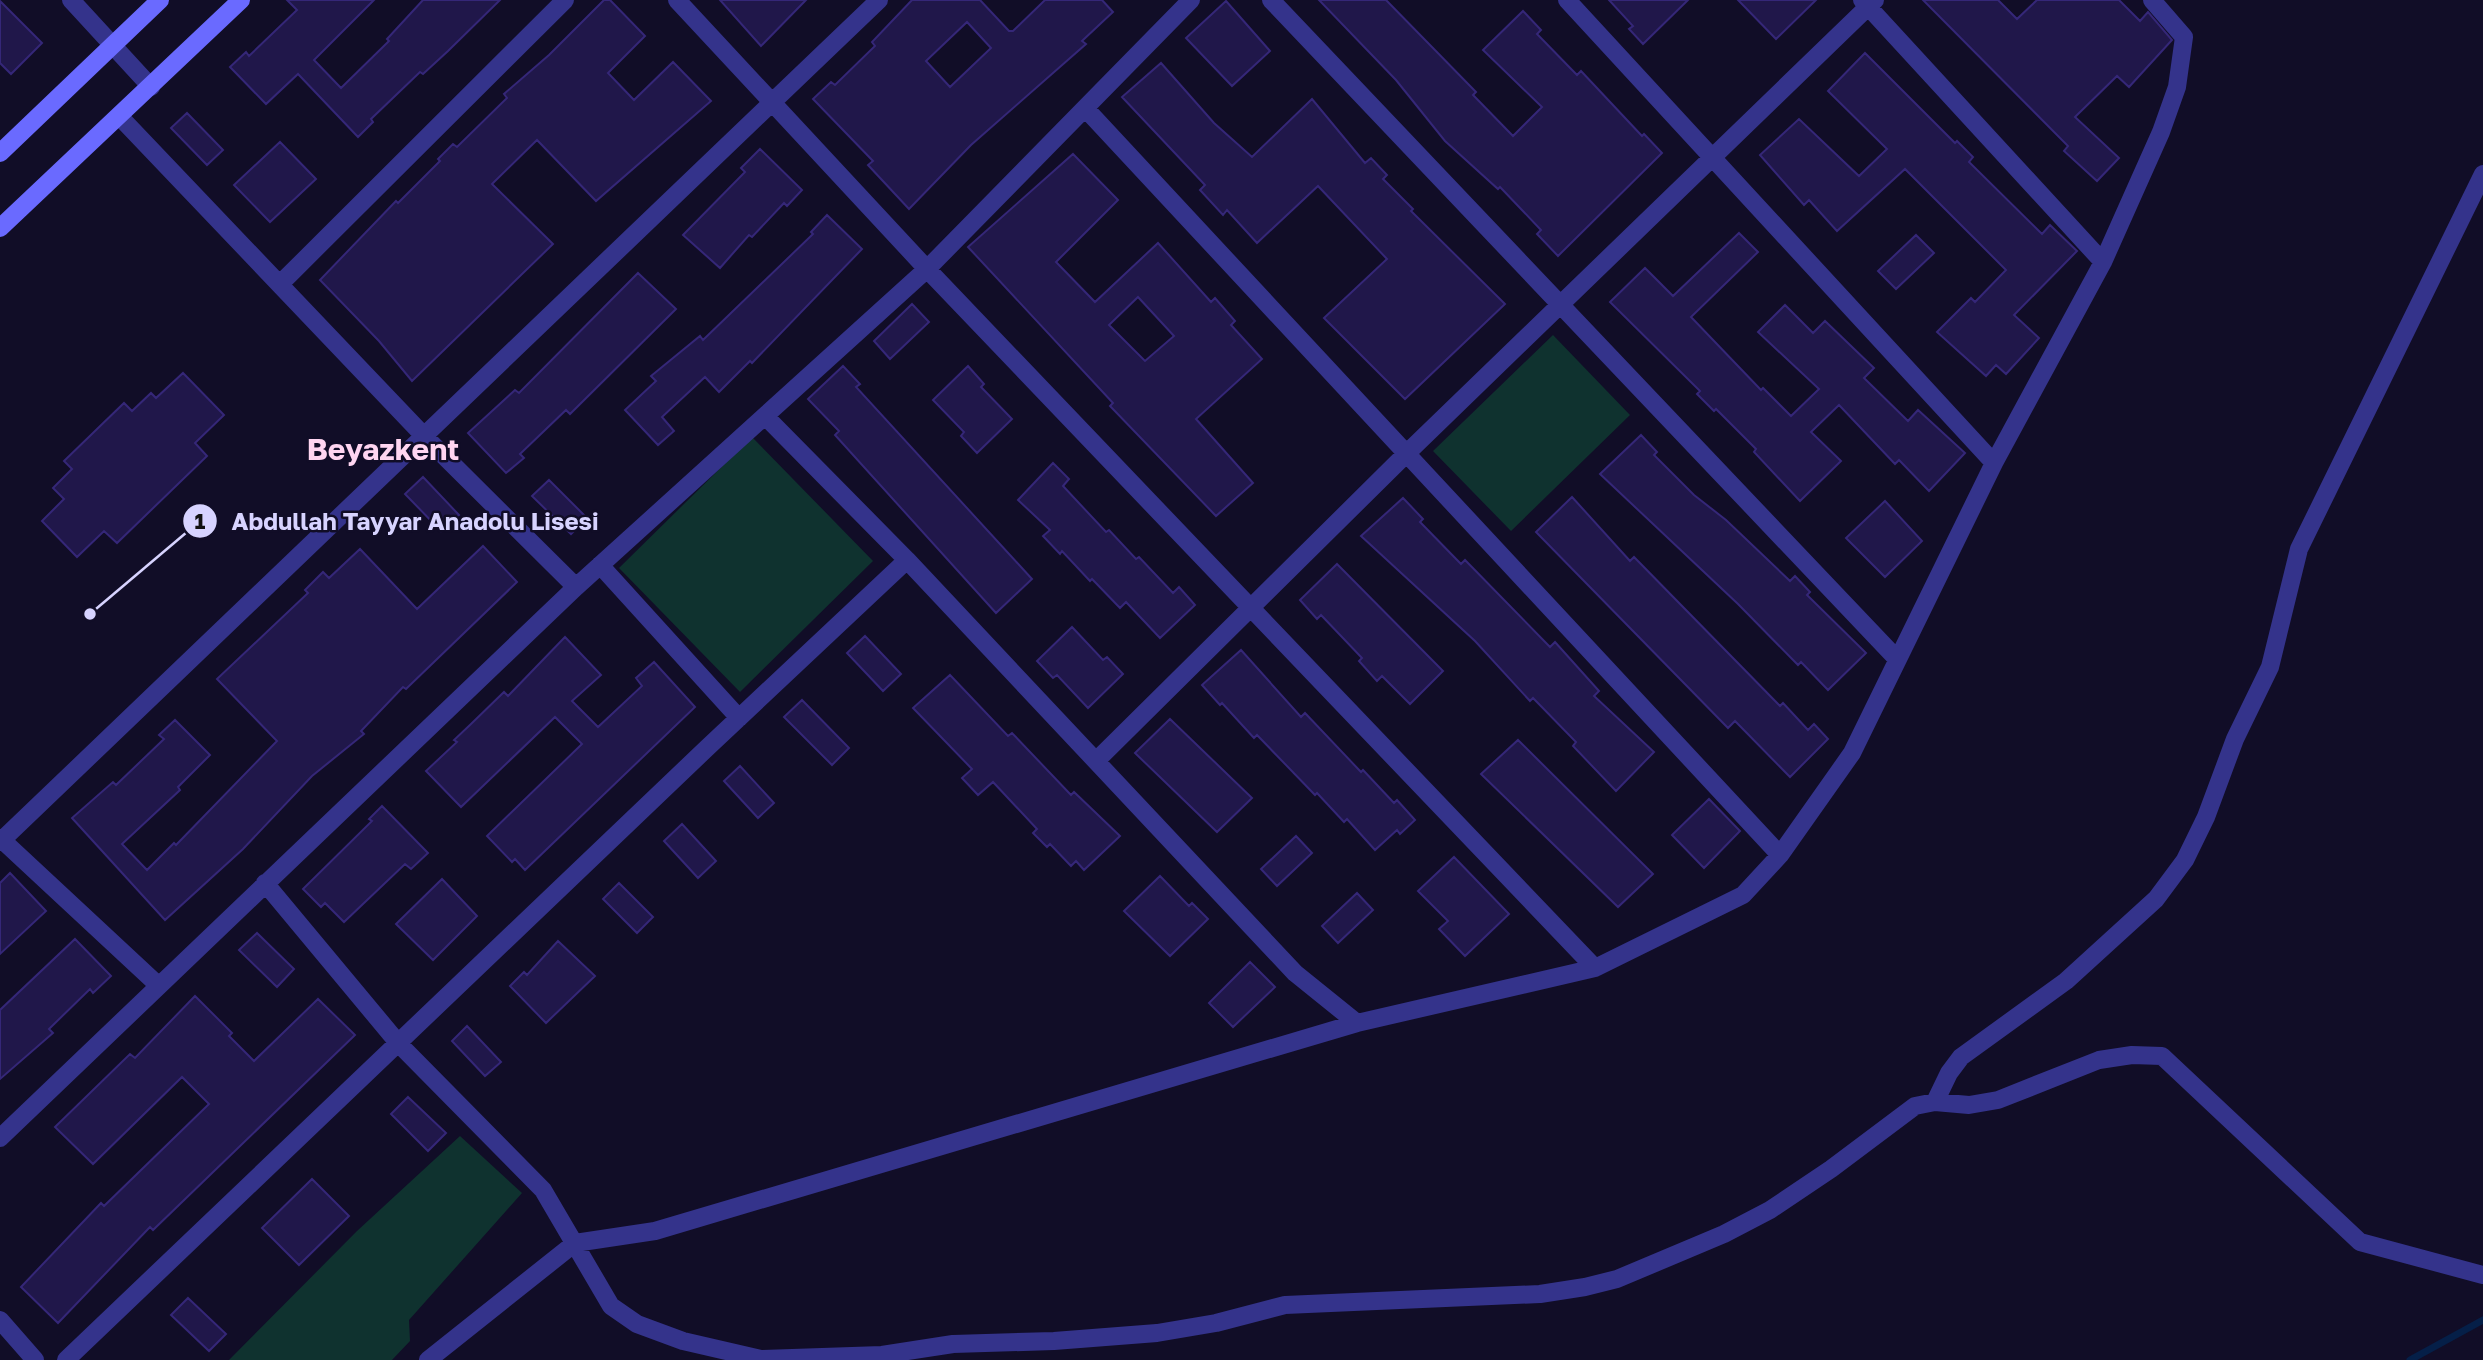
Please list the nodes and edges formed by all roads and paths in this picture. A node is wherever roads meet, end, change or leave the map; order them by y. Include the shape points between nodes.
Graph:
1 (71, 0) edge
2 (159, 0) edge
3 (241, 0) edge
4 (565, 0) edge
5 (677, 0) edge
6 (879, 0) edge
7 (1191, 0) edge
8 (1271, 0) edge
9 (1567, 0) edge
10 (2152, 0) edge
11 (1869, 2) edge
12 (112, 47) junction
13 (151, 87) junction
14 (773, 103) junction
15 (1085, 108) junction
16 (120, 117) junction
17 (0, 153) edge
18 (1713, 158) junction
19 (2483, 174) edge
20 (0, 228) edge
21 (2103, 262) junction
22 (927, 269) junction
23 (279, 284) junction
24 (1560, 305) junction
25 (765, 416) junction
26 (425, 437) junction
27 (1406, 454) junction
28 (1994, 463) junction
29 (907, 560) junction
30 (600, 565) junction
31 (576, 587) junction
32 (1251, 608) junction
33 (1897, 659) junction
34 (739, 718) junction
35 (1096, 761) junction
36 (1, 840) edge
37 (1780, 855) junction
38 (265, 883) junction
39 (1595, 968) junction
40 (158, 985) junction
41 (1357, 1023) junction
42 (399, 1044) junction
43 (1935, 1102) junction
44 (0, 1138) edge
45 (575, 1243) junction
46 (2480, 1274) edge
47 (0, 1320) edge
48 (35, 1360) edge
49 (66, 1360) edge
50 (428, 1360) edge

1 - 12 street
2 - 12 street
3 - 13 street
4 - 23 street
5 - 14 street
6 - 14 street
7 - 15 street
8 - 24 street
9 - 18 street
10 - 21 street via 2184,37 2176,87
11 - 18 street
11 - 21 street
12 - 13 street
12 - 17 street
13 - 16 street
14 - 22 street
14 - 26 street
15 - 22 street
15 - 27 street
16 - 20 street
16 - 23 street
18 - 24 street
18 - 28 street
19 - 43 street via 2299,549 2270,667 2185,860 2157,899 2075,973 1961,1057
21 - 28 street
22 - 25 street
22 - 32 street
23 - 26 street
24 - 27 street
24 - 33 street
25 - 29 street
25 - 30 street
26 - 31 street
26 - 36 street
27 - 32 street
27 - 37 street
28 - 33 street
29 - 34 street
29 - 35 street
30 - 31 street
30 - 34 street
31 - 38 street
32 - 35 street
32 - 39 street
33 - 37 street via 1852,753
34 - 42 street
35 - 41 street via 1295,973
36 - 40 street
37 - 39 street via 1743,895
38 - 40 street
38 - 42 street
39 - 41 street
40 - 44 street
41 - 45 street via 655,1231
42 - 45 street via 543,1190
42 - 49 street
43 - 45 street via 1915,1106 1770,1210 1724,1234 1617,1279 1540,1294 1285,1305 1157,1333 953,1343 882,1355 761,1359 683,1341 638,1324 611,1306
43 - 46 street via 1969,1105 1998,1100 2099,1060 2162,1056 2360,1242
45 - 50 street
47 - 48 street

